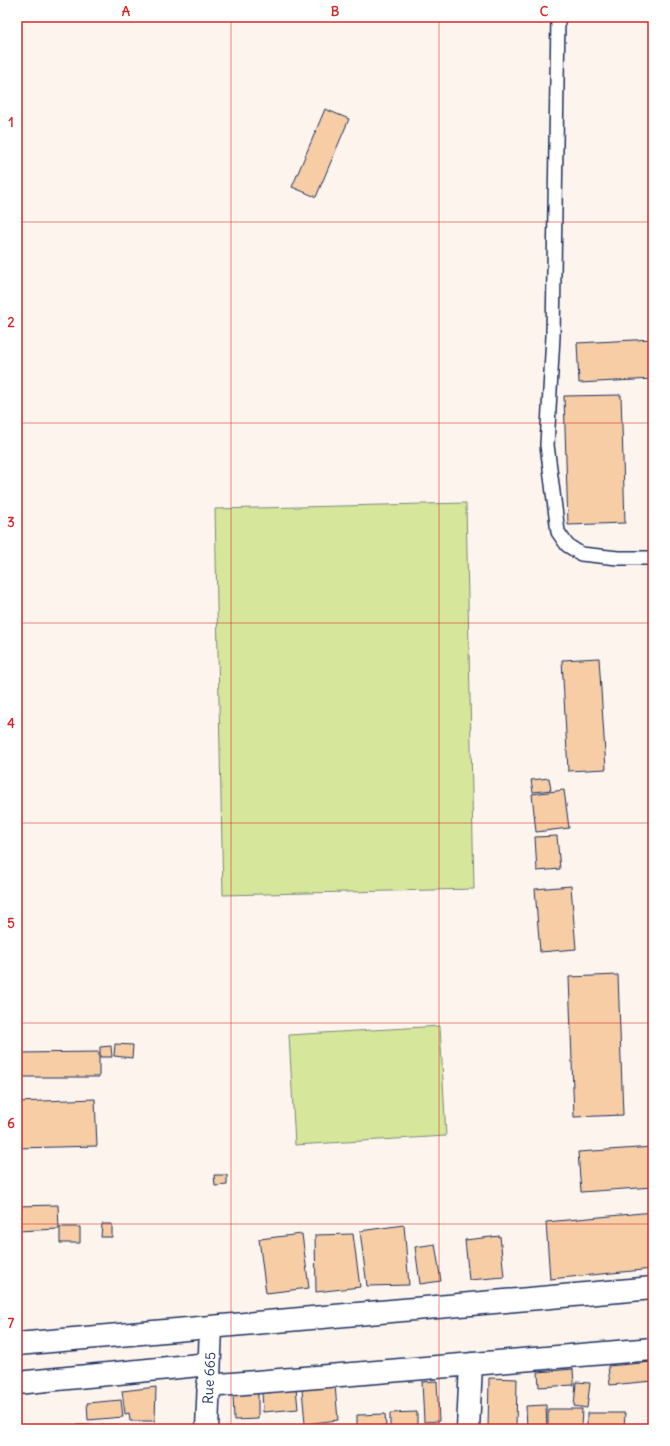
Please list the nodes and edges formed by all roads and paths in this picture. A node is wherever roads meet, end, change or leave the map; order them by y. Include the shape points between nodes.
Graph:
1 (558, 17) edge
2 (653, 558) edge
3 (653, 1288) edge
4 (211, 1327) junction
5 (17, 1344) edge
6 (653, 1349) edge
7 (210, 1364) junction
8 (471, 1364) junction
9 (17, 1383) edge
10 (208, 1386) junction
11 (207, 1429) edge
12 (468, 1429) edge

1 - 2 lane via 553,336 547,445 558,532 567,545 581,554
3 - 4 street
4 - 5 street
4 - 7 street, Rue 665
6 - 8 street
7 - 9 street
7 - 10 street, Rue 665
8 - 10 street
8 - 12 street
10 - 11 street, Rue 665

